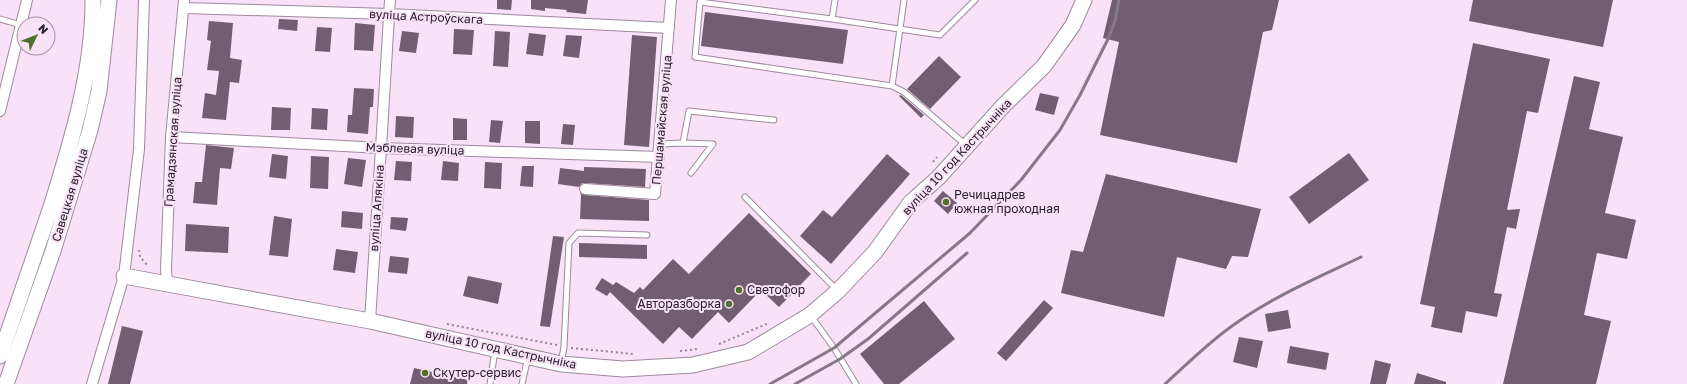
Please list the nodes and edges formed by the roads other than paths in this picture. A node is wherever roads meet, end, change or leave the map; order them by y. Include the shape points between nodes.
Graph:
1 (27, 0) edge
2 (93, 0) edge
3 (109, 0) edge
4 (144, 0) edge
5 (390, 0) edge
6 (671, 0) edge
7 (835, 0) edge
8 (904, 0) edge
9 (974, 0) edge
10 (1084, 0) edge
11 (701, 1) edge
12 (183, 4) edge
13 (389, 14) junction
14 (23, 16) edge
15 (0, 19) edge
16 (832, 19) junction
17 (16, 24) edge
18 (669, 28) junction
19 (900, 28) junction
20 (16, 45) edge
21 (892, 86) junction
22 (0, 111) edge
23 (774, 120) dead end
24 (171, 137) junction
25 (683, 143) junction
26 (660, 144) junction
27 (967, 145) junction
28 (381, 148) junction
29 (659, 157) junction
30 (691, 173) dead end
31 (585, 189) dead end
32 (745, 197) dead end
33 (647, 235) dead end
34 (124, 276) junction
35 (167, 276) junction
36 (838, 291) junction
37 (810, 315) junction
38 (370, 320) junction
39 (495, 349) junction
40 (0, 356) edge
41 (528, 356) junction
42 (561, 364) junction
43 (6, 384) edge
44 (92, 384) edge
45 (490, 384) edge
46 (522, 384) edge
47 (856, 384) edge

1 - 14 street
2 - 40 street, Савецкая вуліца via 88,65 68,153
3 - 43 street, Савецкая вуліца via 99,91 90,130 53,251
4 - 34 street via 139,149
5 - 13 street, вуліца Апякіна
6 - 18 street, Першамайская вуліца
7 - 16 lane
8 - 19 lane
9 - 19 lane via 940,35
10 - 27 street, вуліца 10 год Кастрычніка via 1073,25 1044,66
11 - 16 lane
11 - 21 lane via 696,57
12 - 13 street, вуліца Астроўскага
12 - 24 street, Грамадзянская вуліца
13 - 18 street, вуліца Астроўскага
13 - 28 street, вуліца Апякіна
15 - 17 lane
16 - 19 lane
18 - 26 street, Першамайская вуліца
19 - 21 lane
20 - 22 street
21 - 27 lane via 904,92
23 - 25 lane via 689,110
24 - 28 street, Мэблевая вуліца
24 - 35 street, Грамадзянская вуліца
25 - 26 lane
25 - 30 lane via 713,144
26 - 29 street, Першамайская вуліца
27 - 36 street, вуліца 10 год Кастрычніка via 938,178 911,202 875,252
28 - 29 street, Мэблевая вуліца
28 - 38 street, вуліца Апякіна
29 - 31 street, Першамайская вуліца via 655,194
32 - 36 lane
33 - 42 lane via 578,233 569,243
34 - 35 street, вуліца 10 год Кастрычніка
34 - 44 street
35 - 38 street, вуліца 10 год Кастрычніка
36 - 37 street, вуліца 10 год Кастрычніка
37 - 42 street, вуліца 10 год Кастрычніка via 748,352 693,365 624,369
37 - 47 lane
38 - 39 street, вуліца 10 год Кастрычніка
39 - 41 street, вуліца 10 год Кастрычніка
39 - 45 lane
41 - 42 street, вуліца 10 год Кастрычніка
41 - 46 lane

